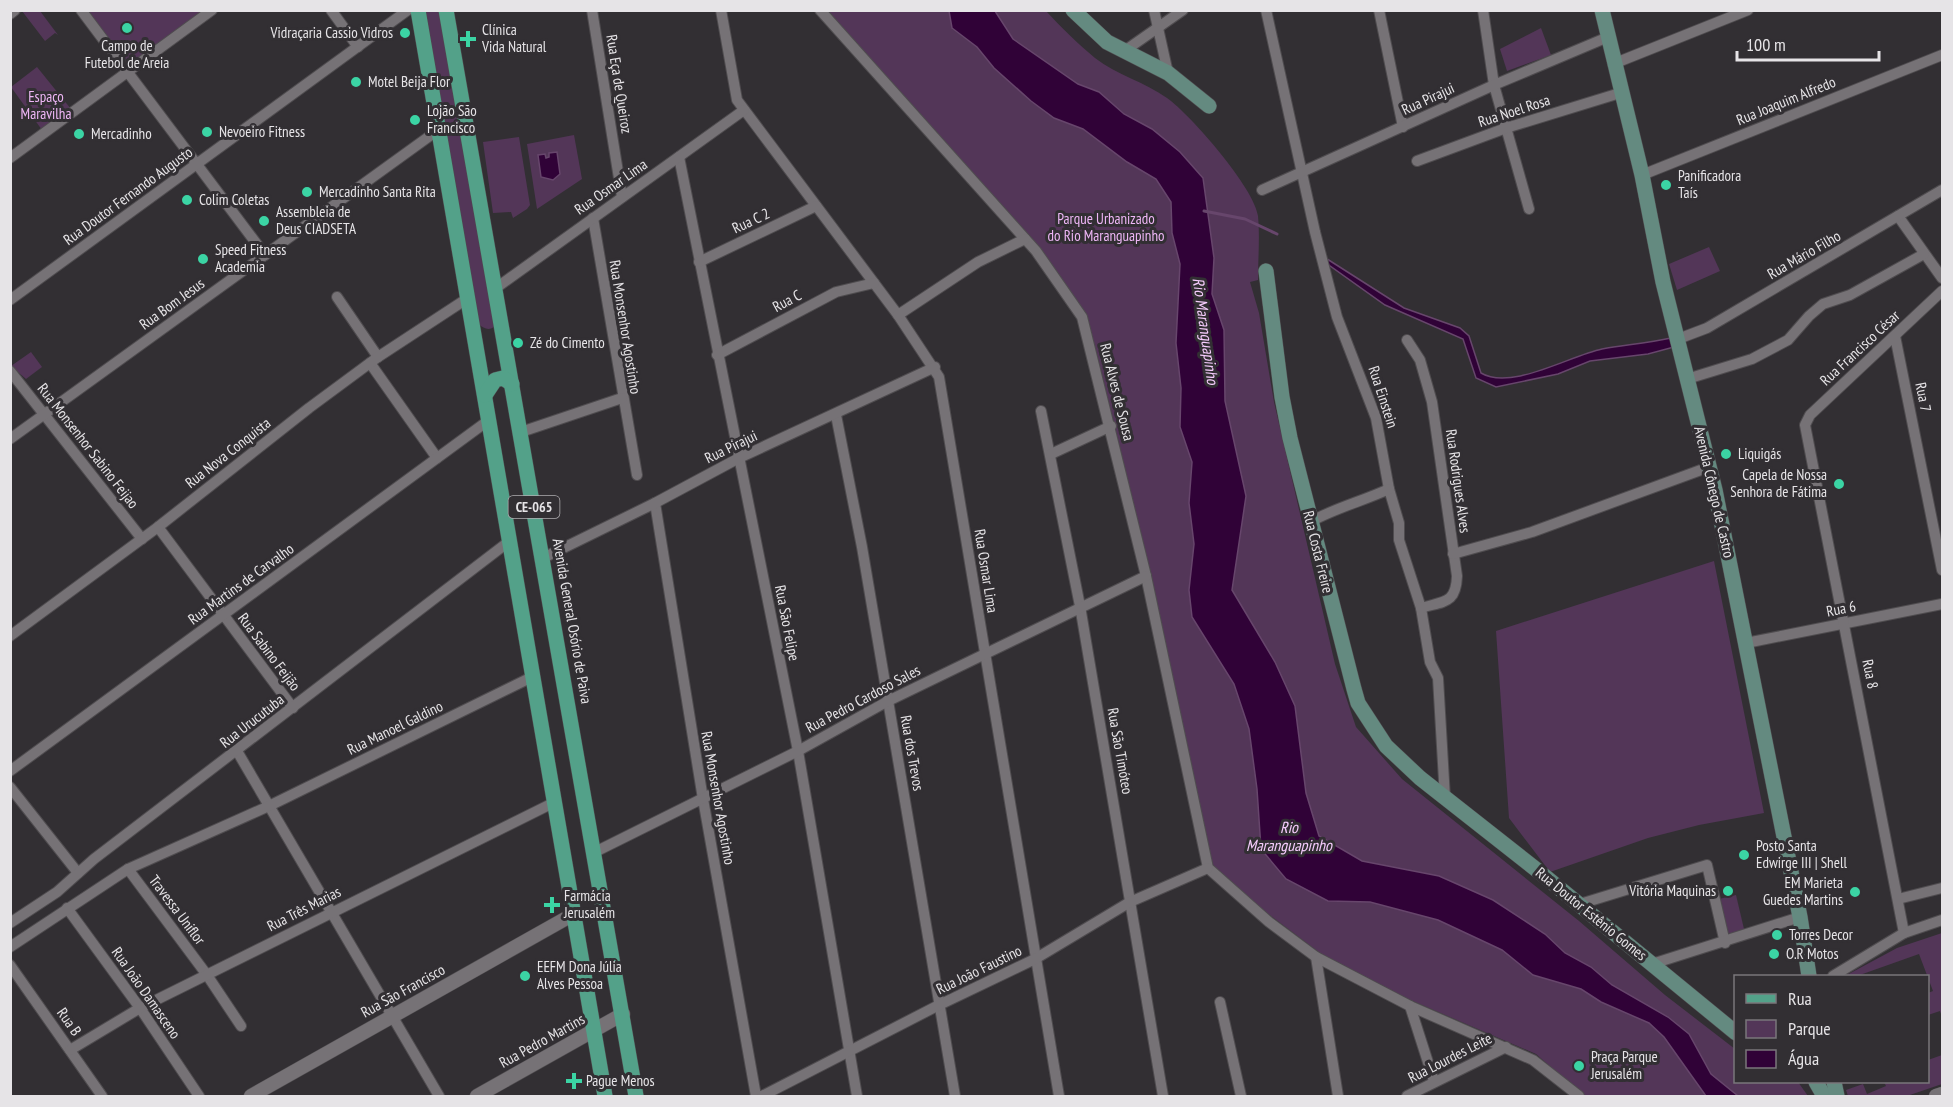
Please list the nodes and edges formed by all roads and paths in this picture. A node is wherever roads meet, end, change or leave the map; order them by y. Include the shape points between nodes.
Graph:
1 (15, 10) edge
2 (81, 10) edge
3 (212, 10) edge
4 (332, 10) edge
5 (408, 10) edge
6 (418, 10) edge
7 (446, 10) edge
8 (592, 10) edge
9 (721, 10) edge
10 (820, 10) edge
11 (1073, 10) edge
12 (1154, 10) edge
13 (1183, 10) edge
14 (1266, 10) edge
15 (1379, 10) edge
16 (1483, 10) edge
17 (1602, 10) edge
18 (1748, 10) edge
19 (10, 14) edge
20 (1088, 17) edge
21 (1157, 27) junction
22 (1608, 38) junction
23 (358, 47) junction
24 (1123, 52) junction
25 (1942, 55) edge
26 (1613, 64) junction
27 (127, 72) junction
28 (1168, 73) junction
29 (1494, 85) junction
30 (1620, 93) junction
31 (1209, 106) dead end
32 (744, 110) junction
33 (1403, 127) junction
34 (1506, 128) junction
35 (438, 130) junction
36 (679, 157) junction
37 (10, 158) edge
38 (1417, 161) dead end
39 (197, 164) junction
40 (1304, 173) junction
41 (1642, 175) junction
42 (1262, 190) dead end
43 (1942, 190) edge
44 (622, 197) junction
45 (816, 206) junction
46 (1529, 209) dead end
47 (1898, 216) junction
48 (592, 218) junction
49 (1025, 239) junction
50 (1924, 254) junction
51 (265, 255) junction
52 (699, 262) junction
53 (1266, 271) dead end
54 (1942, 278) edge
55 (874, 283) junction
56 (496, 288) junction
57 (337, 297) dead end
58 (468, 298) junction
59 (1940, 298) edge
60 (10, 300) edge
61 (898, 315) junction
62 (501, 319) junction
63 (472, 323) junction
64 (1895, 336) junction
65 (1678, 339) junction
66 (1407, 340) dead end
67 (717, 355) junction
68 (374, 360) junction
69 (935, 367) junction
70 (10, 371) edge
71 (1687, 379) junction
72 (512, 384) junction
73 (485, 395) junction
74 (622, 398) junction
75 (1041, 411) dead end
76 (44, 415) junction
77 (836, 415) junction
78 (489, 420) junction
79 (1806, 422) joint
80 (1111, 426) junction
81 (521, 432) junction
82 (10, 440) edge
83 (1052, 454) junction
84 (437, 458) junction
85 (739, 458) junction
86 (1709, 467) junction
87 (637, 475) dead end
88 (1389, 489) junction
89 (655, 503) junction
90 (1310, 522) junction
91 (158, 527) junction
92 (142, 539) junction
93 (511, 540) junction
94 (1453, 554) junction
95 (543, 558) junction
96 (1942, 570) edge
97 (1146, 576) junction
98 (1942, 604) edge
99 (1080, 606) junction
100 (1421, 608) junction
101 (223, 615) junction
102 (1845, 623) junction
103 (10, 636) edge
104 (1746, 643) junction
105 (984, 653) junction
106 (534, 676) junction
107 (888, 701) junction
108 (292, 708) junction
109 (237, 751) junction
110 (798, 751) junction
111 (10, 771) edge
112 (10, 788) edge
113 (1445, 798) junction
114 (703, 799) junction
115 (555, 802) junction
116 (269, 806) junction
117 (595, 852) junction
118 (1208, 868) junction
119 (128, 869) junction
120 (78, 873) junction
121 (69, 881) junction
122 (1942, 888) edge
123 (81, 899) junction
124 (1898, 899) junction
125 (1130, 902) junction
126 (1580, 904) junction
127 (68, 908) junction
128 (331, 912) junction
129 (572, 915) junction
130 (1800, 917) junction
131 (1942, 920) edge
132 (10, 923) edge
133 (1904, 933) junction
134 (1725, 943) junction
135 (10, 947) edge
136 (1316, 957) junction
137 (1035, 959) junction
138 (1653, 964) junction
139 (10, 965) edge
140 (207, 975) junction
141 (1809, 975) edge
142 (1835, 975) edge
143 (1220, 1002) dead end
144 (939, 1005) junction
145 (1410, 1006) junction
146 (140, 1008) junction
147 (622, 1014) junction
148 (392, 1016) junction
149 (241, 1026) dead end
150 (593, 1031) junction
151 (1734, 1031) edge
152 (1506, 1047) junction
153 (70, 1050) junction
154 (850, 1052) junction
155 (1434, 1081) junction
156 (1942, 1094) edge
157 (102, 1096) edge
158 (199, 1096) edge
159 (251, 1096) edge
160 (439, 1096) edge
161 (477, 1096) edge
162 (605, 1096) edge
163 (636, 1096) edge
164 (756, 1096) edge
165 (762, 1096) edge
166 (857, 1096) edge
167 (955, 1096) edge
168 (1059, 1096) edge
169 (1163, 1096) edge
170 (1241, 1096) edge
171 (1338, 1096) edge
172 (1407, 1096) edge
173 (1579, 1096) edge
174 (1936, 1096) edge

1 - 19 street
2 - 27 street
3 - 27 street
4 - 23 street
5 - 23 street, Rua Doutor Fernando Augusto
6 - 35 main road, CE-065
7 - 56 main road, Avenida General Osório de Paiva / CE-065
8 - 44 street, Rua Eça de Queiroz
9 - 32 street, Rua Osmar Lima via 737,100
10 - 49 street, Rua Alves de Sousa
11 - 20 main road
12 - 21 street
13 - 21 street
14 - 40 street, Rua Einstein
15 - 33 street
16 - 29 street
17 - 22 main road, Avenida Cônego de Castro
18 - 26 street
20 - 24 main road
21 - 24 street
21 - 28 street
22 - 26 main road, Avenida Cônego de Castro
22 - 29 street, Rua Pirajui
23 - 39 street, Rua Doutor Fernando Augusto
24 - 28 main road
25 - 41 street, Rua Joaquim Alfredo
26 - 30 main road, Avenida Cônego de Castro
27 - 37 street
27 - 39 street
28 - 31 main road
29 - 33 street, Rua Pirajui
29 - 34 street
30 - 34 street, Rua Noel Rosa
30 - 41 main road, Avenida Cônego de Castro
32 - 36 street, Rua Osmar Lima
32 - 45 street, Rua Osmar Lima
33 - 40 street, Rua Pirajui
34 - 38 street, Rua Noel Rosa
34 - 46 street
35 - 51 street, Rua Bom Jesus
35 - 58 main road, CE-065
36 - 44 street, Rua Osmar Lima
36 - 52 street, Rua São Felipe
39 - 51 street
39 - 60 street, Rua Doutor Fernando Augusto
40 - 42 street, Rua Pirajui
40 - 88 street, Rua Einstein via 1337,317 1376,418
41 - 65 main road, Avenida Cônego de Castro
43 - 47 street, Rua Mário Filho
44 - 48 street, Rua Osmar Lima
45 - 52 street, Rua C 2
45 - 55 street, Rua Osmar Lima
47 - 50 street
47 - 65 street, Rua Mário Filho via 1707,328
48 - 56 street, Rua Osmar Lima
48 - 74 street, Rua Monsenhor Agostinho
49 - 61 street via 978,262
49 - 80 street, Rua Alves de Sousa via 1082,317
50 - 54 street
50 - 71 street via 1850,295 1823,304 1788,340 1752,359
51 - 76 street, Rua Bom Jesus
52 - 67 street, Rua São Felipe
53 - 90 main road, Rua Costa Freire via 1282,397
55 - 61 street, Rua Osmar Lima
55 - 67 street, Rua C via 836,292
56 - 62 main road, Avenida General Osório de Paiva / CE-065
57 - 68 street
58 - 63 main road, CE-065
58 - 68 street, Rua Nova Conquista
59 - 64 street, Rua Francisco César
61 - 69 street, Rua Osmar Lima
62 - 63 main road via 493,333 481,331
62 - 72 main road, Avenida General Osório de Paiva / CE-065
63 - 73 main road, CE-065
64 - 79 street, Rua Francisco César
64 - 96 street, Rua 7
65 - 71 main road, Avenida Cônego de Castro
66 - 94 street, Rua Rodrigues Alves via 1420,360 1432,402
67 - 85 street, Rua São Felipe
68 - 84 street
68 - 91 street, Rua Nova Conquista
69 - 77 street, Rua Pirajui
69 - 105 street, Rua Osmar Lima
70 - 76 street, Rua Monsenhor Sabino Feijao
71 - 86 main road, Avenida Cônego de Castro
72 - 73 main road via 503,378 495,380
72 - 81 main road, Avenida General Osório de Paiva / CE-065
73 - 78 main road, CE-065
74 - 81 street
74 - 87 street, Rua Monsenhor Agostinho
75 - 83 street, Rua São Timóteo
76 - 82 street, Rua Bom Jesus
76 - 92 street, Rua Monsenhor Sabino Feijao
77 - 85 street, Rua Pirajui
77 - 107 street, Rua dos Trevos
78 - 84 street, Rua Martins de Carvalho
78 - 93 main road, CE-065
79 - 102 street, Rua 8
80 - 83 street
80 - 97 street, Rua Alves de Sousa
81 - 95 main road, Avenida General Osório de Paiva / CE-065
83 - 99 street, Rua São Timóteo
84 - 101 street, Rua Martins de Carvalho
85 - 89 street, Rua Pirajui
85 - 110 street, Rua São Felipe
86 - 94 street via 1532,532
86 - 104 main road, Avenida Cônego de Castro
88 - 90 street
88 - 100 street, Rua Einstein via 1399,523 1399,540
89 - 95 street, Rua Pirajui
89 - 114 street, Rua Monsenhor Agostinho
90 - 113 main road, Rua Costa Freire via 1358,703 1386,746
91 - 92 street, Rua Nova Conquista
91 - 101 street, Rua Sabino Feijão
92 - 103 street, Rua Nova Conquista
93 - 106 main road, CE-065
93 - 108 street, Rua Urucutuba
94 - 100 street, Rua Rodrigues Alves via 1455,594 1450,600
95 - 117 main road, Avenida General Osório de Paiva / CE-065
97 - 99 street, Rua Pedro Cardoso Sales
97 - 118 street, Rua Alves de Sousa
98 - 102 street, Rua 6
99 - 105 street, Rua Pedro Cardoso Sales
99 - 125 street, Rua São Timóteo
100 - 113 street, Rua Einstein via 1431,662 1438,678
101 - 108 street, Rua Sabino Feijão
101 - 111 street, Rua Martins de Carvalho
102 - 104 street, Rua 6
102 - 124 street, Rua 8
104 - 130 main road, Avenida Cônego de Castro
105 - 107 street, Rua Pedro Cardoso Sales
105 - 137 street, Rua Osmar Lima
106 - 115 main road, CE-065
106 - 116 street, Rua Manoel Galdino
107 - 110 street, Rua Pedro Cardoso Sales
107 - 144 street, Rua dos Trevos
108 - 109 street, Rua Urucutuba
109 - 116 street
109 - 120 street, Rua Urucutuba
110 - 114 street, Rua Pedro Cardoso Sales
110 - 154 street, Rua São Felipe
112 - 120 street
113 - 126 main road, Rua Doutor Estênio Gomes
114 - 117 street, Rua Pedro Cardoso Sales
114 - 164 street, Rua Monsenhor Agostinho
115 - 128 street, Rua Três Marias
115 - 129 main road, CE-065
116 - 119 street, Rua Manoel Galdino
116 - 128 street
117 - 147 main road, Avenida General Osório de Paiva / CE-065
118 - 125 street, Rua João Faustino
118 - 136 street
119 - 123 street, Travessa Uniflor
119 - 140 street, Travessa Uniflor
120 - 121 street, Rua Urucutuba
121 - 123 street
121 - 132 street, Rua Urucutuba
122 - 124 street
123 - 127 street, Travessa Uniflor
124 - 133 street, Rua 8
125 - 137 street, Rua João Faustino
125 - 169 street, Rua São Timóteo
126 - 134 street via 1707,865
126 - 138 main road, Rua Doutor Estênio Gomes
127 - 135 street, Travessa Uniflor
127 - 146 street, Rua João Damasceno
128 - 140 street, Rua Três Marias
128 - 148 street
129 - 148 street, Rua São Francisco
129 - 150 main road, CE-065
130 - 134 street
130 - 141 main road, Avenida Cônego de Castro
131 - 133 street
133 - 142 street
134 - 138 street
136 - 145 street
136 - 171 street
137 - 144 street, Rua João Faustino
137 - 168 street, Rua Osmar Lima
138 - 151 main road, Rua Doutor Estênio Gomes
139 - 153 street, Rua B
140 - 146 street, Rua Três Marias
140 - 149 street, Travessa Uniflor
143 - 170 street
144 - 154 street, Rua João Faustino
144 - 167 street, Rua dos Trevos
145 - 152 street
145 - 155 street
146 - 153 street, Rua Três Marias
146 - 158 street, Rua João Damasceno
147 - 150 street, Rua Pedro Martins
147 - 163 main road, Avenida General Osório de Paiva / CE-065
148 - 159 street, Rua São Francisco
148 - 160 street
150 - 161 street, Rua Pedro Martins
150 - 162 main road, CE-065
152 - 155 street, Rua Lourdes Leite
152 - 173 street via 1533,1060
153 - 157 street, Rua B
154 - 165 street, Rua João Faustino
154 - 166 street, Rua São Felipe
155 - 172 street, Rua Lourdes Leite
156 - 174 street

